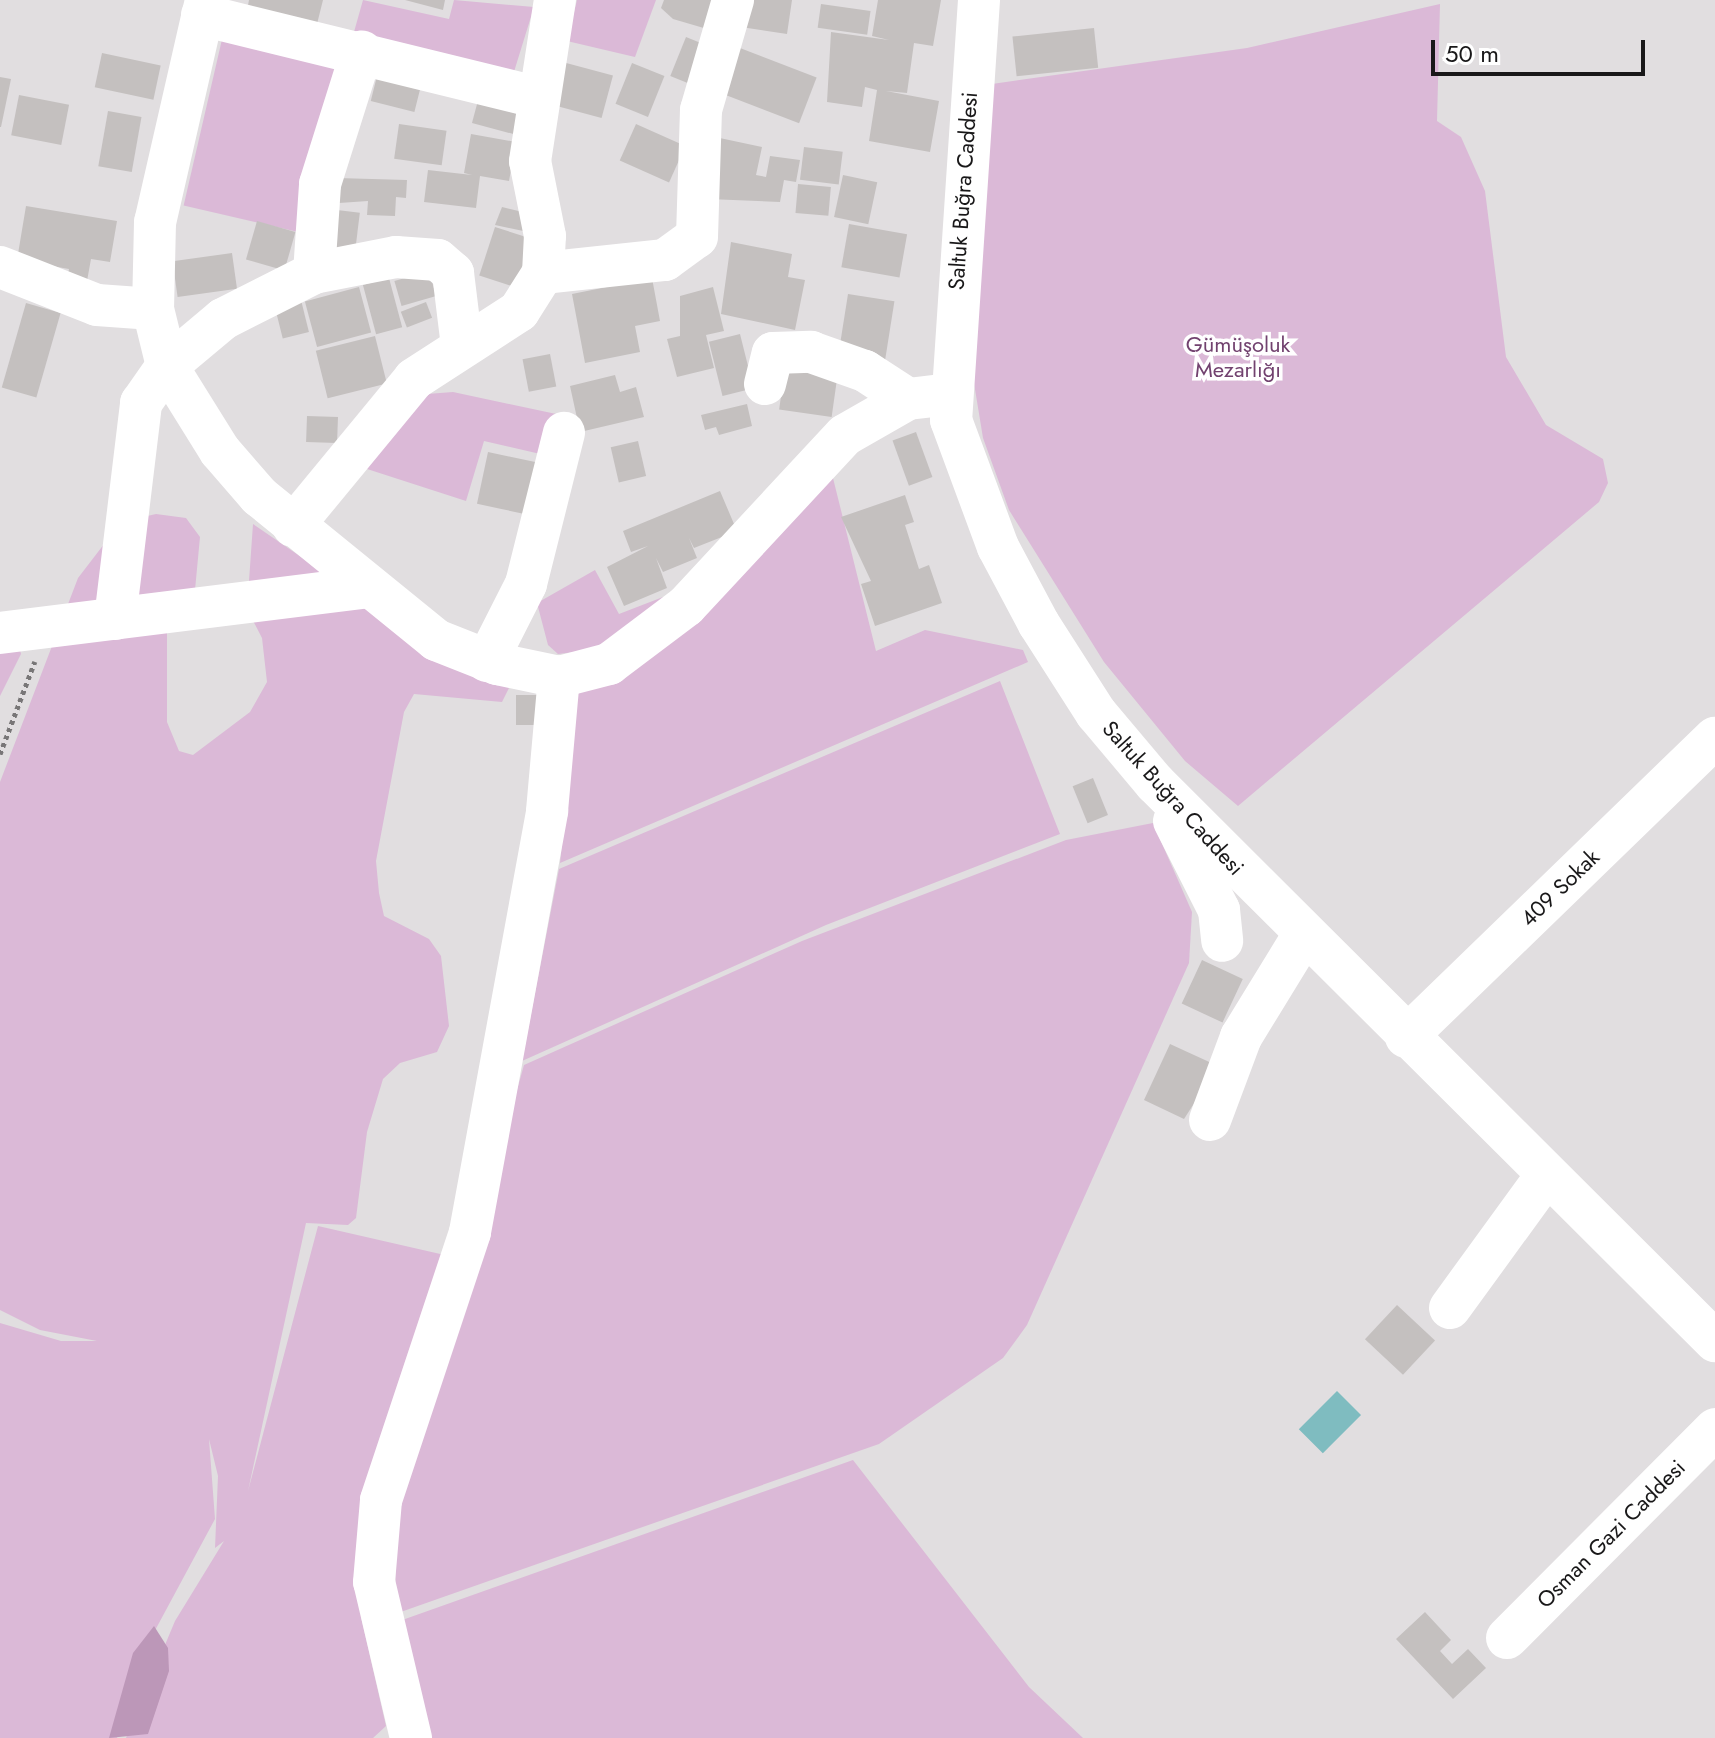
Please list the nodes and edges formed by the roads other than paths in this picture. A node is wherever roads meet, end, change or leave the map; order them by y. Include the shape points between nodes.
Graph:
1 (555, 0) edge
2 (733, 0) edge
3 (979, 0) edge
4 (204, 7) edge
5 (362, 51) junction
6 (536, 97) junction
7 (0, 267) edge
8 (314, 273) junction
9 (543, 273) junction
10 (153, 309) junction
11 (462, 346) junction
12 (167, 366) junction
13 (765, 384) dead end
14 (950, 394) junction
15 (908, 399) junction
16 (564, 433) dead end
17 (293, 526) junction
18 (368, 587) junction
19 (115, 619) junction
20 (0, 633) edge
21 (487, 661) junction
22 (559, 677) junction
23 (1715, 738) edge
24 (1155, 783) junction
25 (1303, 936) junction
26 (1222, 941) dead end
27 (1406, 1037) junction
28 (1210, 1120) dead end
29 (1546, 1176) junction
30 (1450, 1308) dead end
31 (1715, 1341) edge
32 (1715, 1429) edge
33 (1507, 1638) dead end
34 (411, 1738) edge

1 - 6 street
2 - 9 street via 701,110 697,237 665,260
3 - 14 street, Saltuk Buğra Caddesi
4 - 5 street
4 - 10 street via 155,222
5 - 6 street
5 - 8 street via 320,184
6 - 9 street via 530,161 545,236
7 - 10 street via 97,305
8 - 11 street via 396,257 447,264 457,289
8 - 12 street via 235,311
9 - 11 street via 519,311
10 - 12 street
11 - 17 street via 393,401
12 - 17 street via 220,451
12 - 19 street via 141,403
13 - 15 street via 773,353 811,352 865,371
14 - 15 street
14 - 24 street, Saltuk Buğra Caddesi via 959,451 998,547 1096,713
15 - 22 street via 823,454 644,643 609,664
16 - 21 street via 526,584
17 - 18 street
18 - 19 street
18 - 21 street via 436,640
19 - 20 street
21 - 22 street
22 - 34 street via 547,811 476,1204 454,1295 381,1500 374,1582
23 - 27 street, 409 Sokak
24 - 25 street, Saltuk Buğra Caddesi
24 - 26 street via 1219,910
25 - 27 street, Saltuk Buğra Caddesi
25 - 28 street via 1241,1037
27 - 29 street, Saltuk Buğra Caddesi
29 - 30 street
29 - 31 street, Saltuk Buğra Caddesi
32 - 33 street, Osman Gazi Caddesi

